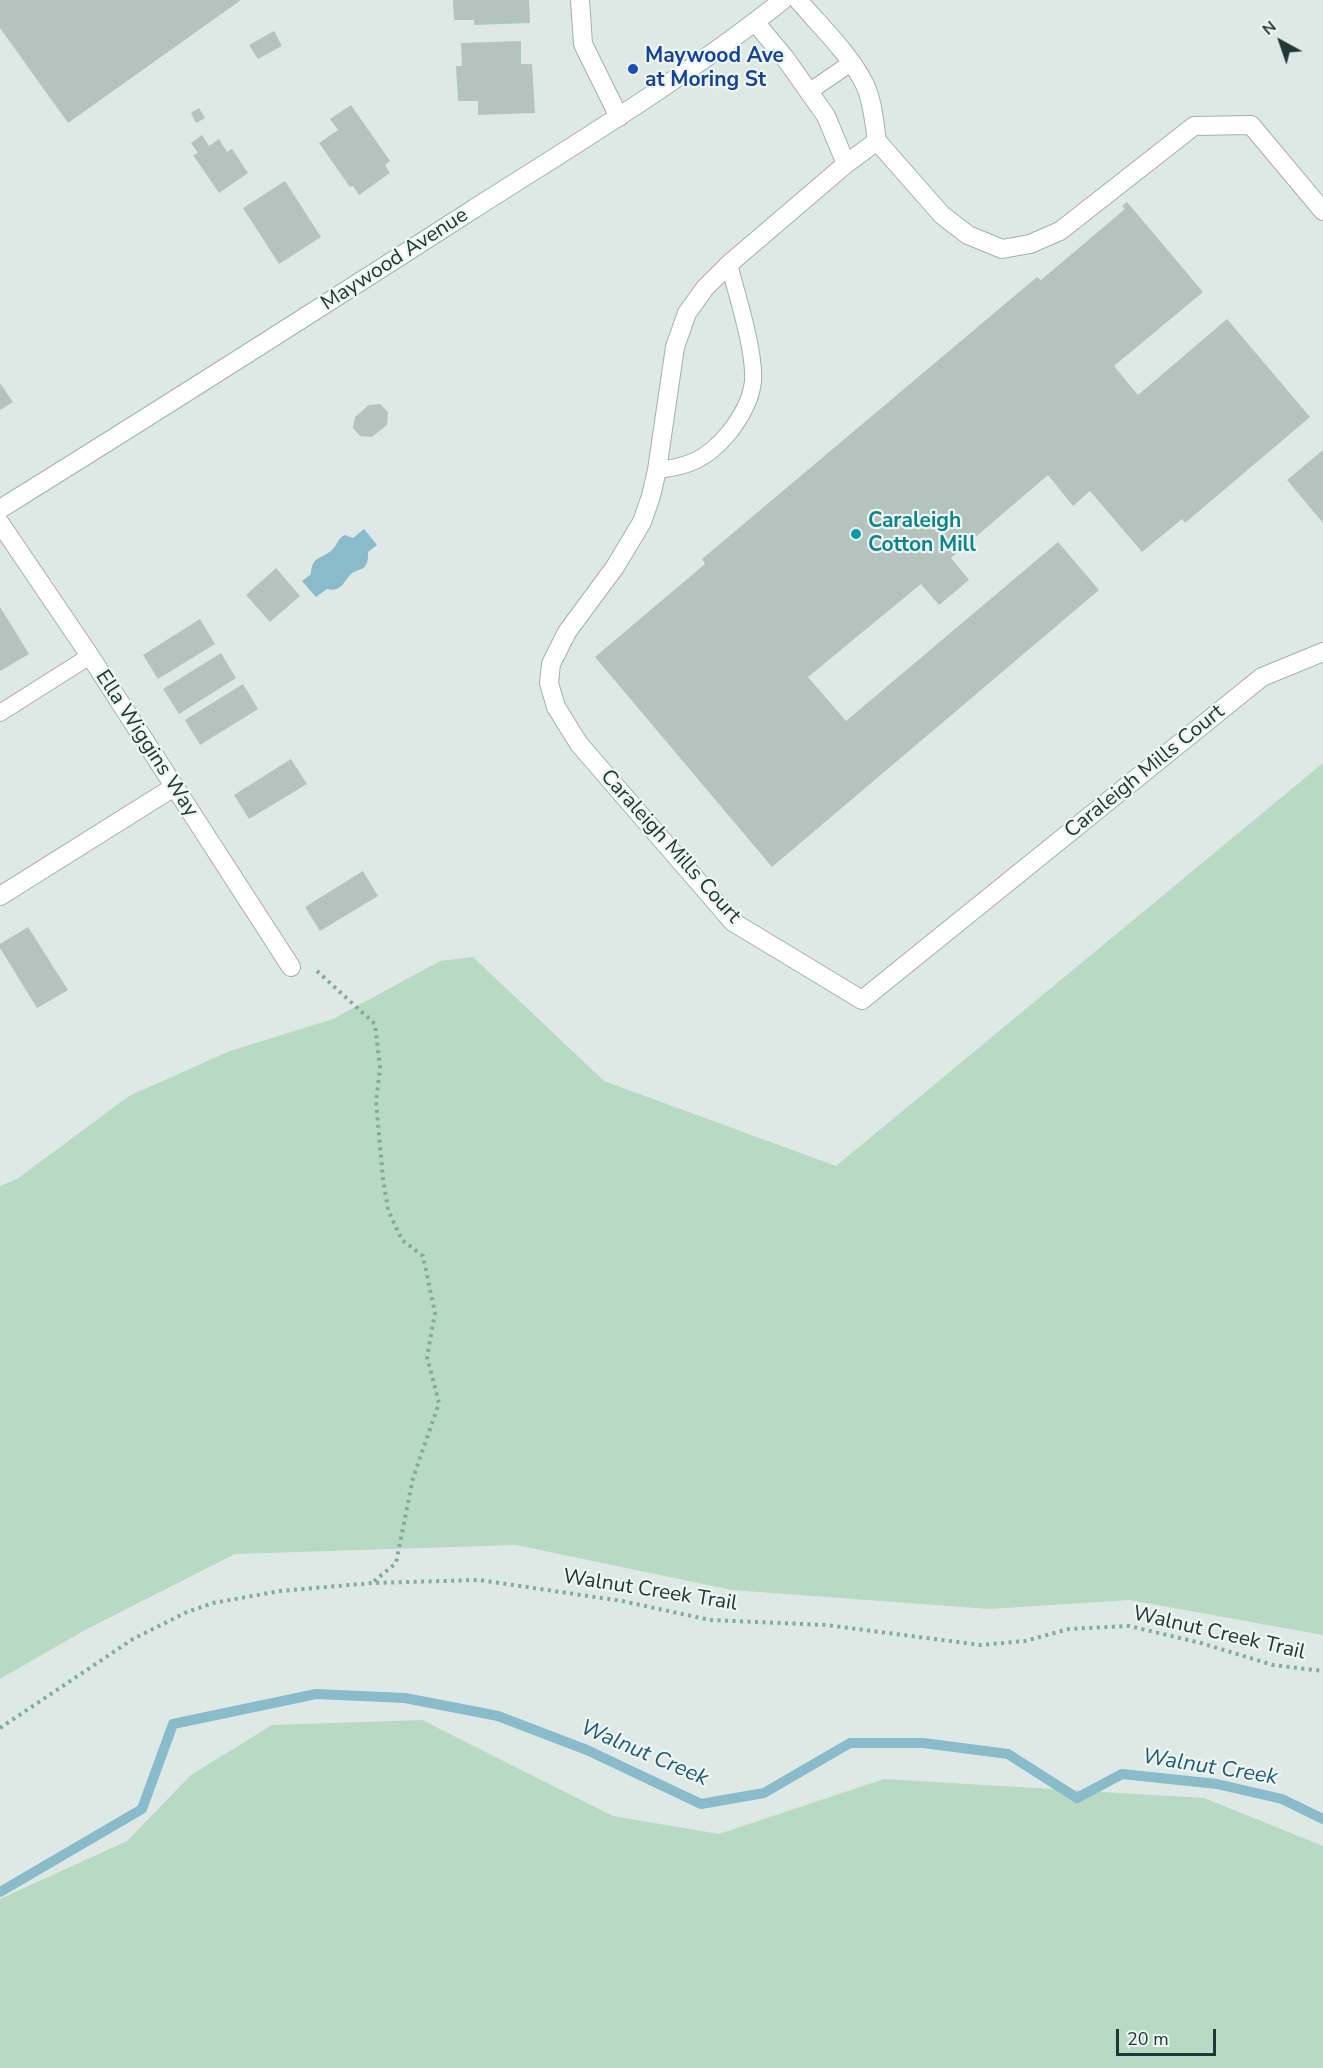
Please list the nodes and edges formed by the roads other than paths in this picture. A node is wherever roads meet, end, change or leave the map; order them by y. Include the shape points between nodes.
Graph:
1 (580, 0) edge
2 (783, 0) edge
3 (798, 0) edge
4 (755, 22) junction
5 (851, 63) junction
6 (810, 91) junction
7 (619, 117) junction
8 (877, 141) junction
9 (846, 164) junction
10 (1323, 211) edge
11 (729, 264) junction
12 (657, 470) junction
13 (0, 509) edge
14 (0, 523) edge
15 (1323, 652) edge
16 (90, 656) junction
17 (0, 713) edge
18 (174, 787) junction
19 (0, 896) edge
20 (291, 967) dead end

1 - 7 street via 583,44
2 - 4 street, Maywood Avenue
3 - 5 street
4 - 6 street
4 - 7 street, Maywood Avenue
5 - 6 lane
5 - 8 street via 871,103
6 - 9 street via 826,116
7 - 13 street, Maywood Avenue
8 - 9 street, Caraleigh Mills Court
8 - 10 street via 942,215 968,236 1002,249 1030,244 1060,231 1194,126 1251,125
9 - 11 street, Caraleigh Mills Court
11 - 12 street, Caraleigh Mills Court via 687,314 675,347
11 - 12 lane via 752,360 753,382 748,402 710,452 693,463
12 - 15 street, Caraleigh Mills Court via 642,522 615,567 567,632 551,664 549,683 556,707 579,744 733,922 862,1000 1262,678
14 - 16 street, Ella Wiggins Way
16 - 17 lane
16 - 18 street, Ella Wiggins Way
18 - 19 street
18 - 20 street, Ella Wiggins Way

